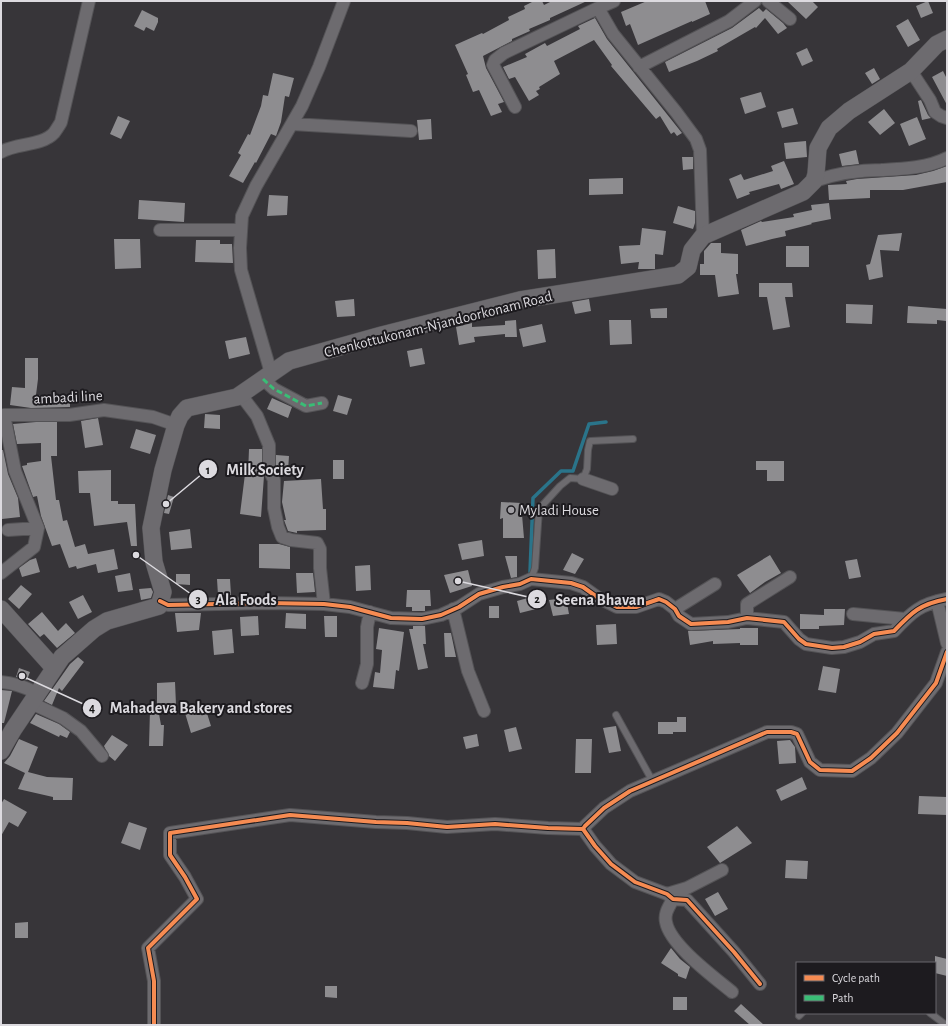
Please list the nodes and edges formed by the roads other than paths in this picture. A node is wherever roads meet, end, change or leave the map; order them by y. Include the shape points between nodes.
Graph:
1 (89, 1) edge
2 (344, 1) edge
3 (614, 1) edge
4 (755, 1) edge
5 (768, 1) edge
6 (598, 8) junction
7 (790, 19) dead end
8 (947, 39) edge
9 (639, 67) junction
10 (911, 71) junction
11 (515, 107) dead end
12 (947, 118) edge
13 (292, 124) junction
14 (411, 131) dead end
15 (1, 152) edge
16 (947, 158) edge
17 (814, 181) junction
18 (160, 230) dead end
19 (241, 230) junction
20 (703, 236) junction
21 (267, 376) junction
22 (241, 395) junction
23 (322, 403) dead end
24 (176, 425) junction
25 (634, 439) dead end
26 (583, 479) junction
27 (612, 488) dead end
28 (38, 528) junction
29 (8, 530) dead end
30 (1, 573) edge
31 (790, 577) dead end
32 (531, 579) junction
33 (715, 584) dead end
34 (942, 600) edge
35 (160, 601) junction
36 (324, 604) junction
37 (1, 609) edge
38 (675, 609) junction
39 (453, 610) junction
40 (370, 612) junction
41 (853, 614) dead end
42 (747, 618) junction
43 (905, 619) junction
44 (947, 644) edge
45 (947, 652) edge
46 (54, 668) junction
47 (1, 682) edge
48 (362, 682) dead end
49 (34, 698) junction
50 (484, 711) dead end
51 (616, 715) dead end
52 (1, 751) edge
53 (102, 756) dead end
54 (653, 782) junction
55 (584, 829) junction
56 (722, 870) dead end
57 (670, 896) junction
58 (760, 984) dead end
59 (732, 992) dead end
60 (931, 1014) edge
61 (154, 1025) edge
62 (946, 1025) edge

1 - 15 street via 61,122 53,134 43,140 17,145
2 - 13 street via 319,67
3 - 6 street
4 - 9 street via 729,21
5 - 7 street
6 - 9 street via 613,34
6 - 11 street via 504,53 495,60 493,65
8 - 10 main road via 938,44
9 - 20 street via 696,139 700,150
10 - 12 street via 935,112
10 - 17 main road via 849,111 829,128 818,148
13 - 14 street
13 - 19 street via 256,186 242,216
16 - 17 street via 917,167 829,176
17 - 20 main road via 794,197
18 - 19 street
19 - 21 street via 241,270
20 - 21 main road, Chenkottukonam-Njandoorkonam Road via 692,250 688,267 678,275 520,300 289,361
21 - 22 main road, Chenkottukonam-Njandoorkonam Road
21 - 23 street via 274,388 306,406
22 - 24 main road, Chenkottukonam-Njandoorkonam Road via 187,408
22 - 36 street via 257,416 269,445 269,469 274,480 274,508 282,537 317,543 320,549
24 - 28 street, ambadi line via 153,417 104,410 69,415 4,415 15,471
24 - 35 main road, Chenkottukonam-Njandoorkonam Road via 163,470 151,528 154,562 163,592
25 - 26 lane via 590,440 587,469
26 - 27 street
26 - 32 lane via 570,478 539,509 535,568
28 - 29 street
28 - 30 street via 34,547
31 - 42 street via 747,604
32 - 38 street via 571,583 583,587 617,607 636,607 659,599
32 - 39 street via 479,594
33 - 38 street
34 - 43 street via 920,607
34 - 44 street
35 - 36 street via 168,605
35 - 46 main road via 159,606 108,621 94,629 62,657
36 - 40 street
37 - 46 main road
38 - 42 street via 679,616 691,624
39 - 40 street via 422,619 391,618
39 - 50 street via 468,671
40 - 48 street via 367,627 367,664
41 - 43 street
42 - 43 street via 784,622 806,644 832,648 860,642 874,634 894,632
45 - 54 street via 936,683 897,733 872,758 852,771 820,770 810,762 797,734 767,732
46 - 49 main road
47 - 49 street via 24,687
49 - 52 main road
49 - 53 street via 81,731
51 - 54 lane
54 - 55 street via 604,808
55 - 57 street via 611,864 635,882
55 - 61 street via 495,824 447,827 290,815 170,833 170,855 198,899 148,948 154,981
56 - 57 street
57 - 58 street via 687,900
57 - 59 street via 666,923 671,935 691,957
60 - 62 lane

